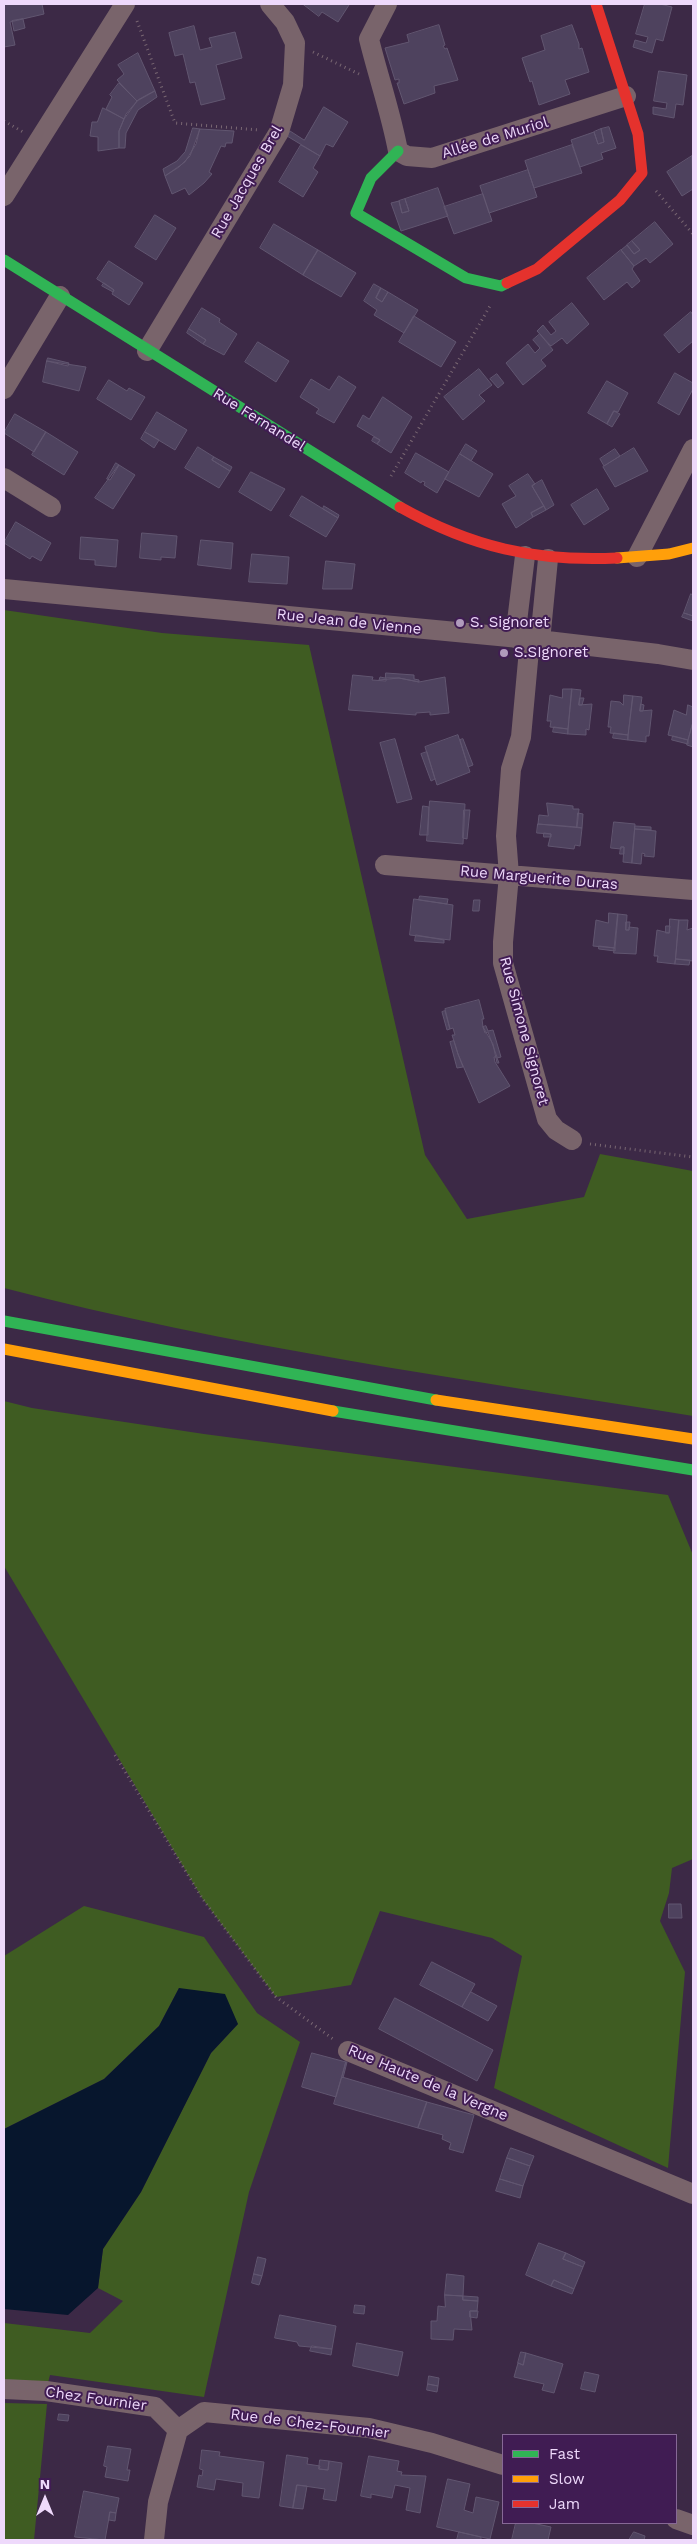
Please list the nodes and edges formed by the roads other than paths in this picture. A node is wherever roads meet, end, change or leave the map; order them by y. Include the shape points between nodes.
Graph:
1 (270, 4) edge
2 (387, 4) edge
3 (596, 4) edge
4 (129, 8) edge
5 (626, 96) junction
6 (398, 151) junction
7 (4, 196) edge
8 (4, 260) edge
9 (60, 296) junction
10 (147, 351) junction
11 (4, 389) edge
12 (693, 449) edge
13 (4, 478) edge
14 (51, 507) dead end
15 (693, 548) edge
16 (525, 556) junction
17 (636, 557) junction
18 (548, 559) junction
19 (4, 589) edge
20 (529, 639) junction
21 (693, 660) edge
22 (385, 865) dead end
23 (509, 875) junction
24 (693, 890) edge
25 (572, 1140) road end
26 (4, 1321) edge
27 (4, 1349) edge
28 (693, 1439) edge
29 (693, 1470) edge
30 (348, 2051) road end
31 (693, 2194) edge
32 (4, 2389) edge
33 (178, 2430) junction
34 (502, 2465) edge
35 (677, 2519) edge
36 (693, 2525) edge
37 (154, 2540) edge

1 - 10 street, Rue Jacques Brel via 285,22 295,43 293,85 279,132
2 - 6 street via 369,39
3 - 5 main road
4 - 7 street
5 - 6 street, Allée de Muriol via 432,158 407,156
5 - 6 main road via 638,134 642,173 620,200 536,269 502,286 466,278 356,213 372,178
8 - 9 main road, Rue Fernandel
9 - 10 main road, Rue Fernandel
9 - 11 street
10 - 16 main road, Rue Fernandel via 426,522 462,539
12 - 17 street
13 - 14 street
15 - 17 main road, Rue Fernandel
16 - 18 main road, Rue Fernandel
16 - 20 street
17 - 18 main road, Rue Fernandel via 595,561
18 - 20 street
19 - 20 street, Rue Jean de Vienne
20 - 21 street, Rue Jean de Vienne
20 - 23 street, Rue Simone Signoret via 521,737 511,769 506,836
22 - 23 street, Rue Marguerite Duras
23 - 24 street, Rue Marguerite Duras
23 - 25 street, Rue Simone Signoret via 503,962 547,1119 556,1130
26 - 28 main road via 402,1394
27 - 29 main road via 186,1385
30 - 31 street, Rue Haute de la Vergne
32 - 33 street, Chez Fournier via 46,2391 155,2407
33 - 34 street, Rue de Chez-Fournier via 204,2412 369,2428
33 - 37 street via 158,2502
35 - 36 street

